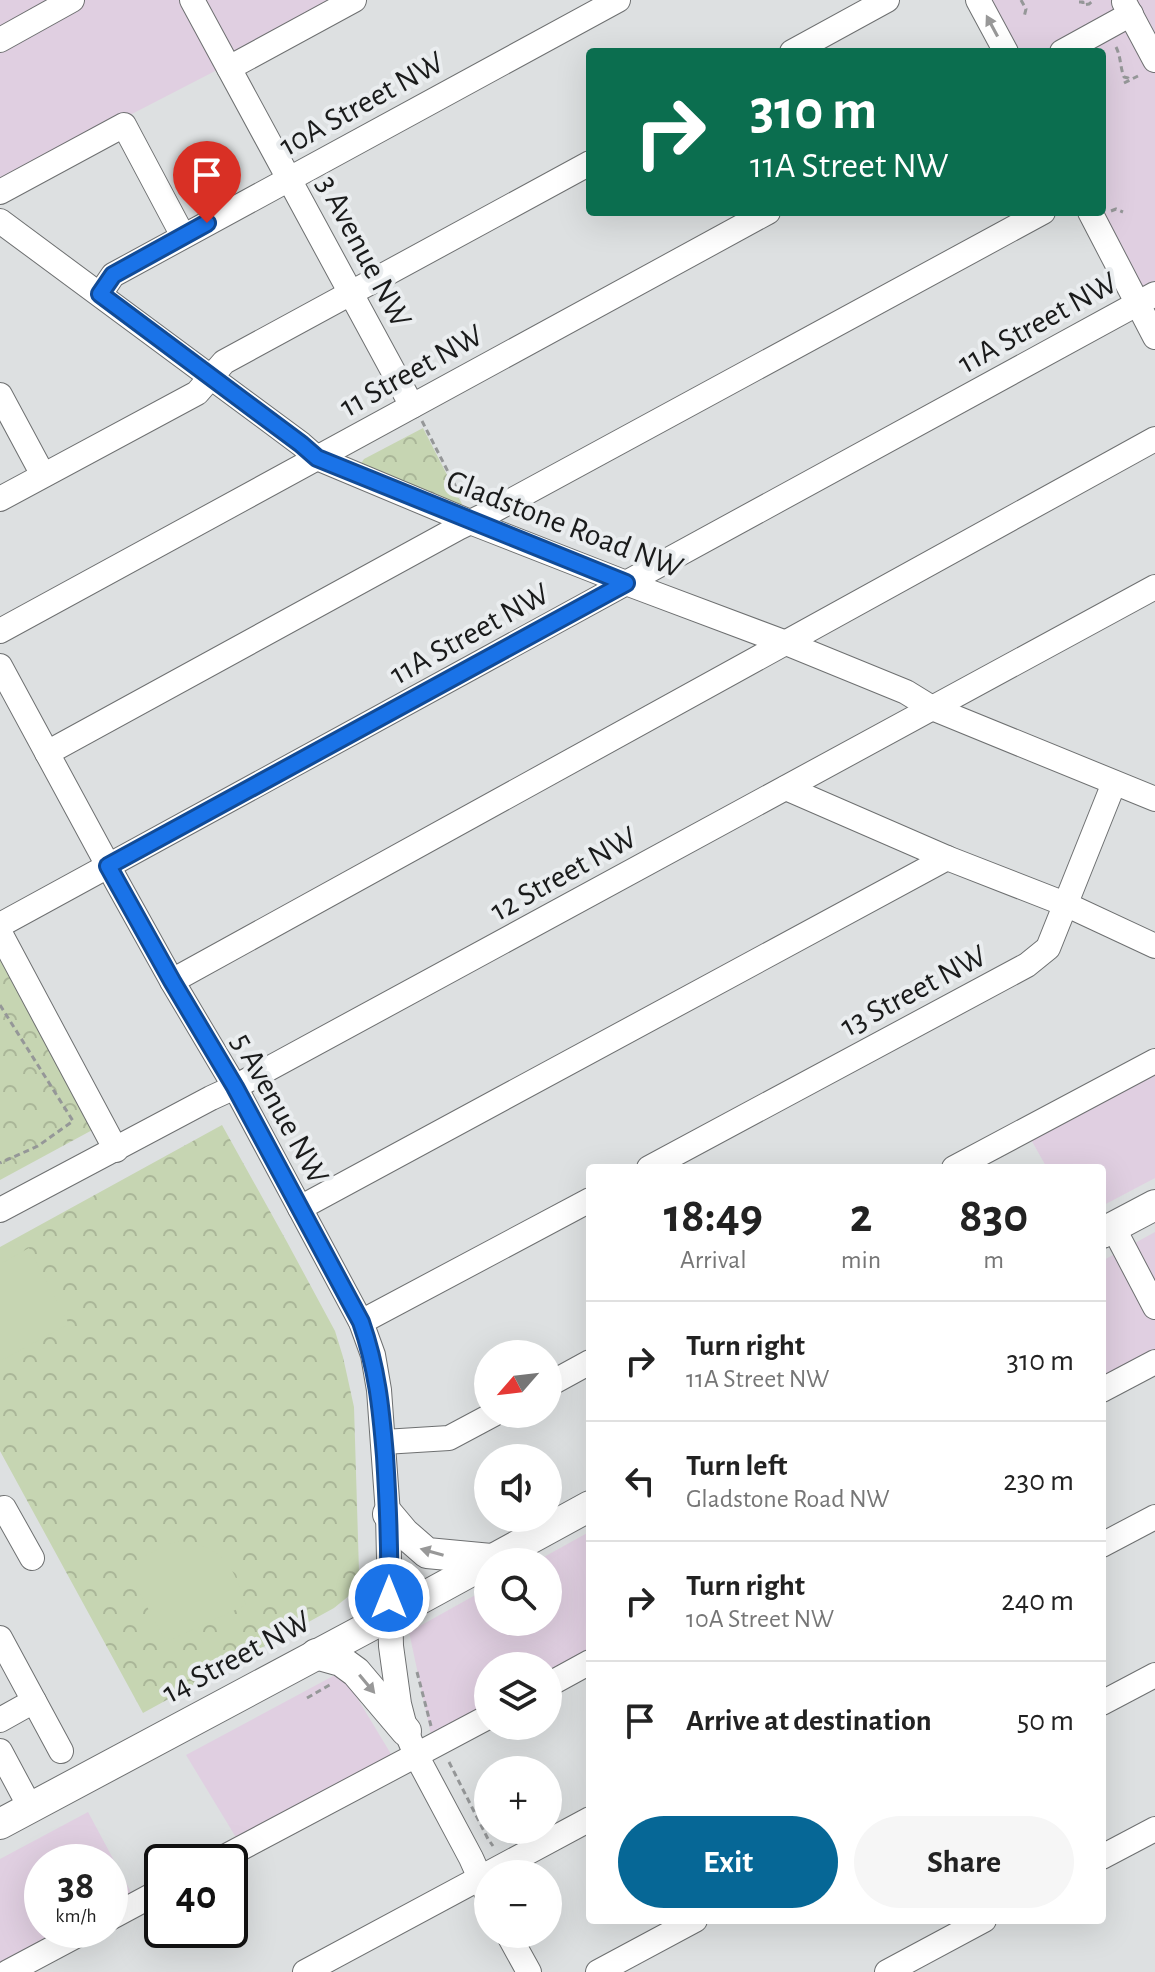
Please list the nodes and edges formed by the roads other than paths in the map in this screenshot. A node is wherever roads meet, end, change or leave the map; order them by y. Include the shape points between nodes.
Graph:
1 (72, 0) edge
2 (192, 0) edge
3 (354, 0) edge
4 (618, 0) edge
5 (887, 0) edge
6 (978, 0) edge
7 (1127, 7) edge
8 (0, 40) edge
9 (799, 48) edge
10 (1004, 48) edge
11 (1068, 48) edge
12 (229, 68) junction
13 (1146, 68) edge
14 (586, 165) edge
15 (289, 179) junction
16 (0, 192) edge
17 (761, 216) edge
18 (1035, 216) edge
19 (1104, 216) edge
20 (0, 221) edge
21 (183, 236) junction
22 (351, 293) junction
23 (100, 294) junction
24 (1146, 298) edge
25 (1155, 337) edge
26 (211, 377) junction
27 (0, 395) edge
28 (416, 412) junction
29 (1155, 439) edge
30 (317, 458) junction
31 (43, 475) junction
32 (0, 499) edge
33 (468, 515) junction
34 (626, 583) junction
35 (1152, 596) edge
36 (0, 631) edge
37 (786, 643) junction
38 (0, 666) edge
39 (932, 708) junction
40 (47, 753) junction
41 (1114, 783) junction
42 (786, 788) junction
43 (1155, 799) edge
44 (947, 858) junction
45 (108, 866) junction
46 (1065, 904) junction
47 (0, 925) edge
48 (0, 933) edge
49 (1155, 946) edge
50 (172, 981) junction
51 (1155, 1061) edge
52 (235, 1087) junction
53 (116, 1150) junction
54 (656, 1164) edge
55 (962, 1164) edge
56 (586, 1202) edge
57 (1155, 1205) edge
58 (300, 1208) junction
59 (0, 1210) edge
60 (1108, 1230) edge
61 (1155, 1307) edge
62 (361, 1322) junction
63 (1155, 1362) edge
64 (586, 1364) edge
65 (562, 1377) edge
66 (1106, 1388) edge
67 (474, 1425) edge
68 (384, 1442) junction
69 (586, 1508) edge
70 (0, 1511) edge
71 (388, 1514) junction
72 (1155, 1517) edge
73 (1106, 1543) edge
74 (512, 1548) edge
75 (474, 1557) edge
76 (32, 1558) dead end
77 (474, 1568) edge
78 (389, 1616) junction
79 (0, 1638) edge
80 (316, 1654) junction
81 (586, 1664) edge
82 (1155, 1675) edge
83 (562, 1677) edge
84 (34, 1701) junction
85 (1106, 1701) edge
86 (0, 1720) edge
87 (474, 1722) edge
88 (411, 1743) junction
89 (0, 1751) edge
90 (61, 1751) dead end
91 (30, 1807) junction
92 (586, 1822) edge
93 (0, 1824) edge
94 (1155, 1829) edge
95 (245, 1844) edge
96 (1106, 1855) edge
97 (526, 1860) edge
98 (474, 1865) edge
99 (474, 1892) edge
100 (688, 1924) edge
101 (977, 1924) edge
102 (53, 1948) edge
103 (516, 1948) edge
104 (8, 1972) edge
105 (305, 1972) edge
106 (529, 1972) edge
107 (598, 1972) edge
108 (887, 1972) edge

1 - 8 street
2 - 12 street, 3 Avenue NW
3 - 12 street
4 - 15 street, 10A Street NW
5 - 9 street
10 -> 6 street
7 - 11 street
7 - 13 street
12 - 15 street, 3 Avenue NW
14 - 22 street
15 - 21 street, 10A Street NW
15 - 22 street, 3 Avenue NW
16 - 21 street via 124,125
17 - 28 street, 11 Street NW
18 - 33 street
19 - 24 street
20 - 23 street, Gladstone Road NW
21 - 23 street, 10A Street NW via 113,275
22 - 26 street via 224,362
22 - 28 street, 3 Avenue NW
23 - 26 street, Gladstone Road NW
24 - 25 street
24 - 34 street, 11A Street NW
26 - 30 street, Gladstone Road NW
26 - 31 street via 197,393
27 - 31 street
28 - 30 street, 11 Street NW
29 - 37 street
30 - 33 street, Gladstone Road NW
30 - 36 street, 11 Street NW
31 - 32 street
33 - 34 street, Gladstone Road NW
33 - 40 street
34 - 37 street, Gladstone Road NW
34 - 45 street, 11A Street NW
35 - 39 street, 12 Street NW
37 - 39 street, Gladstone Road NW via 906,692
37 - 50 street
38 - 40 street, 5 Avenue NW
39 - 41 street, Gladstone Road NW
39 - 42 street, 12 Street NW
40 - 45 street, 5 Avenue NW
41 - 43 street, Gladstone Road NW
41 - 46 street, 13 Street NW
42 - 44 street
42 - 52 street, 12 Street NW
44 - 46 street
44 - 58 street
45 - 47 street, 11A Street NW
45 - 50 street, 5 Avenue NW
46 - 49 street
46 - 54 street, 13 Street NW via 1048,948 1027,965
48 - 53 street
50 - 52 street, 5 Avenue NW
51 - 55 street
52 - 53 street, 12 Street NW
52 - 58 street, 5 Avenue NW
53 - 59 street, 12 Street NW
56 - 62 street
57 - 60 main road
58 - 62 street, 5 Avenue NW
60 - 61 street
62 - 68 street, 5 Avenue NW via 373,1355
63 - 66 street
64 - 65 street
67 - 68 street via 449,1438
68 - 71 street, 5 Avenue NW
69 - 74 main road, 14 Street NW
70 - 76 street via 4,1508
75 -> 71 main road via 427,1553
71 - 78 street, 5 Avenue NW
72 - 73 street
77 - 78 main road, 14 Street NW
78 - 80 main road, 14 Street NW
78 - 88 street, 5 Avenue NW via 394,1679
79 - 84 street
80 -> 88 main road via 356,1672
80 - 91 main road, 14 Street NW
81 - 83 street
82 - 85 street
84 - 86 street
84 - 90 street
87 - 88 street
88 - 95 street
88 - 98 street, 5 Avenue NW
89 - 91 street
91 - 93 main road, 14 Street NW
92 - 97 street
94 - 96 street
99 - 105 street
100 - 107 street
101 - 108 street
102 - 104 street
103 - 106 street

